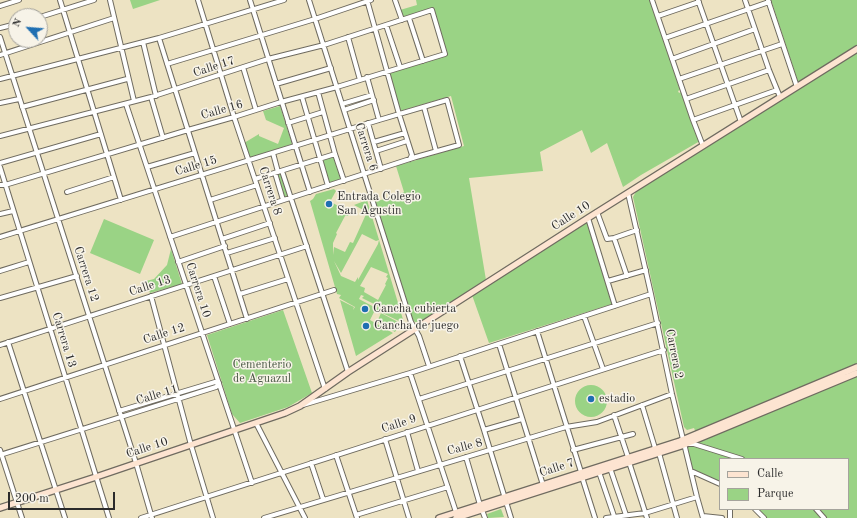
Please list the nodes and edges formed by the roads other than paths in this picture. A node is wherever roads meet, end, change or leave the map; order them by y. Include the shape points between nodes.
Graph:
1 (19, 0) edge
2 (60, 0) edge
3 (94, 0) edge
4 (110, 0) edge
5 (198, 0) edge
6 (250, 0) edge
7 (284, 0) edge
8 (309, 0) edge
9 (369, 0) edge
10 (395, 0) edge
11 (652, 0) edge
12 (745, 0) edge
13 (698, 1) edge
14 (768, 1) edge
15 (0, 6) edge
16 (748, 9) junction
17 (64, 10) junction
18 (252, 10) junction
19 (48, 15) edge
20 (658, 16) junction
21 (114, 18) junction
22 (409, 18) junction
23 (315, 19) junction
24 (402, 20) junction
25 (204, 23) junction
26 (707, 24) junction
27 (386, 25) junction
28 (375, 28) junction
29 (755, 29) junction
30 (71, 32) junction
31 (261, 36) junction
32 (0, 37) edge
33 (348, 37) junction
34 (159, 38) junction
35 (665, 38) junction
36 (143, 42) junction
37 (782, 44) junction
38 (324, 45) junction
39 (713, 45) junction
40 (121, 48) junction
41 (213, 50) junction
42 (857, 50) edge
43 (762, 51) junction
44 (6, 54) junction
45 (445, 54) joint
46 (0, 55) edge
47 (78, 58) junction
48 (268, 59) junction
49 (672, 59) junction
50 (423, 61) junction
51 (168, 64) junction
52 (720, 65) junction
53 (243, 68) junction
54 (331, 68) junction
55 (400, 68) junction
56 (769, 70) junction
57 (387, 72) junction
58 (221, 75) junction
59 (12, 76) junction
60 (367, 77) junction
61 (0, 79) edge
62 (127, 79) junction
63 (679, 79) junction
64 (360, 80) junction
65 (276, 84) junction
66 (728, 86) junction
67 (337, 87) junction
68 (797, 87) junction
69 (87, 90) junction
70 (176, 90) junction
71 (777, 90) junction
72 (318, 92) junction
73 (372, 95) junction
74 (153, 96) junction
75 (302, 97) junction
76 (780, 97) junction
77 (19, 99) junction
78 (374, 100) junction
79 (686, 100) junction
80 (134, 101) junction
81 (281, 102) junction
82 (0, 104) edge
83 (126, 104) junction
84 (342, 104) junction
85 (734, 105) junction
86 (22, 107) junction
87 (424, 107) junction
88 (256, 110) junction
89 (344, 110) junction
90 (94, 112) junction
91 (323, 112) junction
92 (399, 114) junction
93 (234, 117) junction
94 (308, 117) junction
95 (379, 120) junction
96 (693, 120) junction
97 (741, 122) junction
98 (288, 123) junction
99 (368, 123) junction
100 (29, 129) junction
101 (350, 129) junction
102 (188, 130) junction
103 (404, 133) junction
104 (100, 134) junction
105 (330, 135) junction
106 (0, 136) edge
107 (163, 138) junction
108 (314, 140) junction
109 (407, 141) junction
110 (374, 142) junction
111 (139, 145) junction
112 (295, 146) junction
113 (703, 146) junction
114 (376, 151) junction
115 (436, 151) junction
116 (36, 152) junction
117 (108, 153) junction
118 (195, 153) junction
119 (273, 153) junction
120 (335, 154) junction
121 (320, 159) junction
122 (249, 160) junction
123 (410, 160) junction
124 (0, 163) edge
125 (301, 165) junction
126 (0, 167) edge
127 (147, 168) junction
128 (381, 169) junction
129 (278, 172) junction
130 (43, 174) junction
131 (364, 174) junction
132 (202, 175) junction
133 (114, 177) junction
134 (255, 179) junction
135 (344, 181) junction
136 (0, 185) edge
137 (5, 185) junction
138 (257, 185) junction
139 (328, 186) junction
140 (0, 190) edge
141 (154, 190) junction
142 (67, 192) dead end
143 (310, 192) junction
144 (628, 193) junction
145 (291, 198) junction
146 (121, 200) junction
147 (210, 200) junction
148 (283, 200) junction
149 (264, 206) junction
150 (12, 211) junction
151 (597, 212) junction
152 (0, 214) edge
153 (588, 218) junction
154 (58, 219) junction
155 (217, 222) junction
156 (270, 223) junction
157 (637, 230) junction
158 (19, 232) junction
159 (0, 237) edge
160 (170, 237) junction
161 (275, 238) junction
162 (614, 238) junction
163 (222, 239) junction
164 (225, 246) junction
165 (307, 246) junction
166 (227, 253) junction
167 (280, 255) junction
168 (29, 262) junction
169 (178, 262) junction
170 (0, 270) edge
171 (232, 270) junction
172 (646, 270) junction
173 (77, 276) junction
174 (214, 276) junction
175 (627, 276) junction
176 (288, 279) junction
177 (608, 281) junction
178 (186, 285) junction
179 (37, 288) junction
180 (334, 290) dead end
181 (240, 294) junction
182 (322, 294) junction
183 (652, 294) junction
184 (151, 296) junction
185 (0, 298) edge
186 (296, 303) junction
187 (615, 306) junction
188 (89, 316) junction
189 (584, 316) junction
190 (248, 319) junction
191 (658, 323) junction
192 (230, 324) junction
193 (50, 329) junction
194 (415, 329) junction
195 (537, 332) junction
196 (202, 333) junction
197 (8, 342) junction
198 (499, 344) junction
199 (594, 344) junction
200 (0, 345) edge
201 (164, 345) junction
202 (664, 350) junction
203 (460, 356) junction
204 (545, 359) junction
205 (104, 364) junction
206 (429, 366) junction
207 (857, 367) edge
208 (603, 369) junction
209 (507, 371) junction
210 (348, 372) junction
211 (410, 372) junction
212 (857, 373) edge
213 (65, 377) junction
214 (219, 383) junction
215 (468, 383) junction
216 (554, 386) junction
217 (325, 389) junction
218 (24, 391) junction
219 (178, 393) junction
220 (672, 394) junction
221 (0, 399) edge
222 (179, 399) junction
223 (419, 399) junction
224 (516, 399) junction
225 (642, 405) junction
226 (300, 406) junction
227 (478, 410) junction
228 (119, 411) junction
229 (614, 415) junction
230 (121, 416) junction
231 (522, 419) junction
232 (256, 423) junction
233 (428, 425) junction
234 (566, 427) junction
235 (81, 429) junction
236 (234, 430) junction
237 (484, 430) junction
238 (407, 432) junction
239 (633, 434) dead end
240 (621, 437) junction
241 (385, 439) junction
242 (528, 439) junction
243 (41, 442) junction
244 (683, 442) junction
245 (191, 445) junction
246 (490, 450) junction
247 (573, 450) junction
248 (657, 450) junction
249 (0, 453) edge
250 (336, 455) junction
251 (466, 457) junction
252 (739, 458) edge
253 (628, 459) junction
254 (136, 463) junction
255 (311, 463) junction
256 (441, 464) junction
257 (610, 468) junction
258 (418, 471) junction
259 (691, 471) junction
260 (282, 472) junction
261 (599, 472) junction
262 (581, 475) junction
263 (96, 477) junction
264 (397, 478) junction
265 (252, 483) junction
266 (719, 484) edge
267 (543, 485) junction
268 (448, 487) junction
269 (57, 490) junction
270 (349, 492) junction
271 (207, 497) junction
272 (697, 497) junction
273 (323, 500) junction
274 (404, 500) junction
275 (505, 500) junction
276 (17, 502) junction
277 (673, 504) junction
278 (299, 507) junction
279 (481, 507) junction
280 (0, 508) edge
281 (756, 510) edge
282 (817, 510) edge
283 (645, 513) junction
284 (626, 515) junction
285 (151, 516) edge
286 (357, 516) edge
287 (457, 516) edge
288 (614, 516) junction
289 (703, 517) edge
290 (22, 518) edge
291 (65, 518) edge
292 (109, 518) edge
293 (141, 518) edge
294 (213, 518) edge
295 (264, 518) edge
296 (305, 518) edge
297 (409, 518) edge
298 (439, 518) edge
299 (485, 518) edge
300 (511, 518) edge
301 (595, 518) edge
302 (606, 518) edge
303 (647, 518) edge
304 (677, 518) edge
305 (722, 518) edge
306 (764, 518) edge
307 (824, 518) edge

1 - 15 street
2 - 17 street
3 - 17 street
4 - 21 street
5 - 25 street, Carrera 8
6 - 18 street
7 - 18 street
8 - 23 street, Carrera 6
9 - 23 street
9 - 28 street
10 - 24 street
11 - 20 street
12 - 16 street
13 - 20 street
13 - 26 street
14 - 16 street
14 - 37 street
16 - 26 street
16 - 29 street
17 - 19 street
17 - 30 street
18 - 25 street
18 - 31 street
20 - 35 street
21 - 30 street
21 - 40 street
22 - 24 street, Calle 17
22 - 45 street, Calle 17 via 432,10
22 - 50 street
23 - 31 street
23 - 38 street, Carrera 6
24 - 27 street, Calle 17
25 - 34 street
25 - 41 street, Carrera 8
26 - 35 street
26 - 39 street
27 - 28 street, Calle 17
27 - 55 street
28 - 33 street, Calle 17
28 - 57 street
29 - 39 street
29 - 43 street
30 - 44 street
30 - 47 street
31 - 41 street
31 - 48 street
32 - 44 street, Carrera 12
33 - 38 street, Calle 17
33 - 64 street
34 - 36 street
34 - 51 street
35 - 49 street
36 - 40 street
36 - 74 street
37 - 43 street
37 - 68 street
38 - 48 street, Calle 17
38 - 54 street, Carrera 6
39 - 49 street
39 - 52 street
40 - 47 street
40 - 62 street
41 - 51 street
41 - 58 street, Carrera 8
42 - 68 street, Calle 10
43 - 52 street
43 - 56 street
44 - 46 street
44 - 59 street, Carrera 12
45 - 50 street, Calle 16
47 - 59 street
47 - 69 street
48 - 53 street, Calle 17
48 - 65 street
49 - 63 street
50 - 55 street, Calle 16
51 - 70 street
52 - 63 street
52 - 66 street
53 - 58 street, Calle 17
53 - 88 street
54 - 65 street
54 - 67 street, Carrera 6
55 - 57 street, Calle 16
56 - 66 street
56 - 71 street
57 - 60 street, Calle 16
57 - 92 street
58 - 70 street, Calle 17
58 - 93 street, Carrera 8
59 - 61 street
59 - 77 street, Carrera 12
60 - 64 street, Calle 16
60 - 73 street
62 - 69 street
62 - 80 street
63 - 79 street
64 - 67 street, Calle 16
65 - 81 street
66 - 79 street
66 - 85 street
67 - 72 street, Calle 16
67 - 84 street, Carrera 6
68 - 76 street, Calle 10
69 - 86 street
69 - 90 street
70 - 74 street, Calle 17
70 - 102 street
71 - 76 street
71 - 85 street
72 - 75 street, Calle 16
72 - 91 street
73 - 78 street
73 - 84 street
74 - 80 street, Calle 17
74 - 107 street
75 - 81 street, Calle 16
75 - 94 street
76 - 97 street, Calle 10
77 - 82 street
77 - 86 street, Carrera 12
78 - 89 street
78 - 95 street
79 - 96 street
80 - 83 street, Calle 17
81 - 88 street, Calle 16
81 - 98 street
83 - 90 street, Calle 17
83 - 111 street, Carrera 10
84 - 89 street, Carrera 6
85 - 96 street
85 - 97 street
86 - 100 street, Carrera 12
87 - 92 street, Calle 15
87 - 115 street
87 - 115 street, Calle 15 via 447,100 459,145
88 - 93 street, Calle 16
89 - 101 street, Carrera 6
90 - 100 street, Calle 17
90 - 104 street
91 - 94 street
91 - 105 street
92 - 95 street, Calle 15
92 - 103 street
93 - 102 street, Calle 16
93 - 122 street, Carrera 8
94 - 98 street
94 - 108 street
95 - 99 street, Calle 15
96 - 113 street
97 - 113 street, Calle 10
98 - 112 street
99 - 101 street, Calle 15
99 - 110 street
100 - 106 street, Calle 17
100 - 116 street, Carrera 12
101 - 105 street, Calle 15
101 - 131 street, Carrera 6
102 - 107 street, Calle 16
102 - 118 street
103 - 109 street
103 - 110 street
104 - 116 street
104 - 117 street
105 - 108 street, Calle 15
105 - 120 street
107 - 111 street, Calle 16
108 - 112 street, Calle 15
108 - 121 street
109 - 114 street
109 - 123 street via 412,155
110 - 114 street
111 - 117 street, Calle 16
111 - 127 street, Carrera 10
112 - 119 street, Calle 15
112 - 125 street
113 - 144 street, Calle 10
114 - 128 street
115 - 123 street
116 - 124 street
116 - 130 street, Carrera 12
117 - 130 street, Calle 16
117 - 133 street
118 - 127 street
118 - 132 street
119 - 122 street, Calle 15
119 - 129 street
120 - 121 street
120 - 135 street
121 - 125 street
121 - 139 street
122 - 132 street, Calle 15
122 - 134 street, Carrera 8
123 - 128 street
125 - 129 street
125 - 143 street
126 - 137 street, Carrera 13
127 - 141 street, Carrera 10
128 - 131 street
129 - 134 street
129 - 145 street
129 - 148 street
130 - 137 street, Calle 16
130 - 154 street, Carrera 12
131 - 135 street
131 - 194 street, Carrera 6
132 - 141 street, Calle 15
132 - 147 street
133 - 142 street
133 - 146 street
134 - 138 street, Carrera 8
135 - 139 street
136 - 137 street, Calle 16
137 - 140 street, Calle 16
137 - 150 street, Carrera 13
138 - 147 street
138 - 149 street, Carrera 8
139 - 143 street
141 - 146 street, Calle 15
141 - 160 street, Carrera 10
143 - 145 street
144 - 151 street, Calle 10
144 - 157 street, Carrera 2
145 - 148 street
145 - 165 street
146 - 154 street, Calle 15
147 - 155 street
148 - 149 street
149 - 155 street
149 - 156 street, Carrera 8
150 - 152 street
150 - 158 street, Carrera 13
151 - 153 street, Calle 10
151 - 162 street via 605,237
153 - 177 street
153 - 194 street, Calle 10
154 - 158 street, Calle 15
154 - 173 street, Carrera 12
155 - 160 street
155 - 163 street
156 - 161 street, Carrera 8
156 - 163 street
157 - 162 street
157 - 172 street, Carrera 2
158 - 159 street, Calle 15
158 - 168 street, Carrera 13
160 - 169 street, Carrera 10
161 - 166 street
161 - 167 street, Carrera 8
162 - 175 street
163 - 164 street
164 - 166 street
164 - 169 street
165 - 167 street, Calle 13
165 - 182 street
166 - 171 street
167 - 171 street, Calle 13
167 - 176 street, Carrera 8
168 - 170 street
168 - 179 street, Carrera 13
169 - 178 street, Carrera 10
171 - 174 street, Calle 13
171 - 181 street
172 - 175 street
172 - 183 street, Carrera 2
173 - 179 street
173 - 188 street, Carrera 12
174 - 178 street, Calle 13
174 - 192 street
175 - 177 street
176 - 181 street
176 - 186 street, Carrera 8
177 - 187 street
178 - 184 street, Calle 13
178 - 196 street, Carrera 10
179 - 185 street
179 - 193 street, Carrera 13
180 - 182 street, Calle 12
181 - 190 street
182 - 186 street, Calle 12
182 - 210 street
183 - 187 street, Calle 10
183 - 191 street, Carrera 2
184 - 188 street, Calle 13
184 - 201 street
186 - 190 street, Calle 12
186 - 217 street, Carrera 8
187 - 189 street, Calle 10
188 - 193 street, Calle 13
188 - 205 street, Carrera 12
189 - 195 street, Calle 10
189 - 199 street
190 - 192 street, Calle 12
191 - 199 street
191 - 202 street, Carrera 2
192 - 196 street, Calle 12
193 - 197 street, Calle 13
193 - 213 street, Carrera 13
194 - 206 street, Carrera 6
194 - 210 street, Calle 10
195 - 198 street, Calle 10
195 - 204 street
196 - 201 street, Calle 12
196 - 214 street, Carrera 10
197 - 200 street, Calle 13
197 - 218 street
198 - 203 street, Calle 10
198 - 209 street
199 - 204 street
199 - 208 street
201 - 205 street, Calle 12
201 - 219 street
202 - 208 street, Calle 9
202 - 220 street, Carrera 2
203 - 206 street, Calle 10
203 - 215 street
204 - 209 street
204 - 216 street
205 - 213 street, Calle 12
205 - 228 street, Carrera 12
206 - 211 street, Calle 10
207 - 244 street
208 - 216 street, Calle 9
209 - 215 street
209 - 224 street
210 - 217 street, Calle 10
211 - 223 street
211 - 226 street, Calle 10
212 - 244 street
213 - 218 street, Calle 12
213 - 235 street, Carrera 13
214 - 219 street, Calle 11
214 - 222 street, Calle 11 via 216,387
214 - 236 street, Carrera 10
215 - 223 street
215 - 227 street
216 - 224 street, Calle 9
216 - 234 street
217 - 226 street, Calle 10
218 - 221 street, Calle 12
218 - 243 street
219 - 222 street
219 - 228 street, Calle 11
220 - 225 street, Calle 8
220 - 244 street, Carrera 2
222 - 230 street, Calle 11
222 - 245 street
223 - 233 street
224 - 227 street, Calle 9
224 - 231 street
225 - 229 street, Calle 8
225 - 248 street
226 - 232 street, Calle 10 via 285,414
227 - 233 street, Calle 9
227 - 237 street
228 - 230 street, Carrera 12
229 - 234 street, Calle 8 via 597,422
229 - 240 street
230 - 235 street, Calle 11
230 - 254 street, Carrera 12
231 - 237 street
231 - 242 street
232 - 236 street, Calle 10
232 - 260 street
233 - 238 street, Calle 9
233 - 256 street
234 - 242 street, Calle 8
234 - 247 street
235 - 243 street, Calle 11
235 - 263 street, Carrera 13
236 - 245 street, Calle 10
236 - 265 street, Carrera 10
237 - 246 street
238 - 241 street, Calle 9
238 - 258 street
239 - 240 street
240 - 247 street
240 - 253 street
241 - 250 street, Calle 9
241 - 264 street
242 - 246 street, Calle 8
242 - 267 street
243 - 249 street, Calle 11
243 - 269 street
244 - 248 street, Calle 7
244 - 252 street
244 - 259 street, Carrera 2
245 - 254 street, Calle 10
245 - 271 street
246 - 251 street, Calle 8
246 - 275 street
247 - 262 street
248 - 253 street, Calle 7
248 - 277 street
249 - 276 street
250 - 255 street, Calle 9
250 - 270 street
251 - 256 street, Calle 8
251 - 279 street
253 - 257 street, Calle 7
253 - 262 street, Calle 7
253 - 283 street
254 - 263 street, Calle 10
254 - 285 street, Carrera 12
255 - 260 street, Calle 9
255 - 273 street
256 - 258 street, Calle 8
256 - 268 street
257 - 261 street, Calle 7
257 - 284 street
258 - 264 street, Calle 8
259 - 266 street
259 - 272 street, Carrera 2
260 - 265 street, Calle 9
260 - 278 street
261 - 262 street, Calle 7
261 - 288 street
262 - 267 street, Calle 7
262 - 275 street, Calle 7
262 - 301 street
263 - 269 street, Calle 10
263 - 292 street, Carrera 13
264 - 270 street, Calle 8
264 - 274 street
265 - 271 street, Calle 9
267 - 275 street, Calle 7
268 - 274 street
268 - 287 street
269 - 276 street, Calle 10
269 - 291 street
270 - 273 street, Calle 8
270 - 286 street
271 - 285 street, Calle 9
271 - 294 street
272 - 277 street
272 - 289 street, Carrera 2
273 - 278 street, Calle 8
274 - 286 street
274 - 297 street
275 - 279 street, Calle 7
275 - 300 street
276 - 280 street, Calle 10
276 - 290 street
277 - 283 street
277 - 304 street
278 - 295 street, Calle 8
278 - 296 street
279 - 287 street, Calle 7
279 - 299 street
281 - 306 street
282 - 307 street
283 - 284 street
283 - 303 street
284 - 288 street
285 - 293 street, Calle 9
287 - 298 street, Calle 7
288 - 302 street
289 - 305 street

